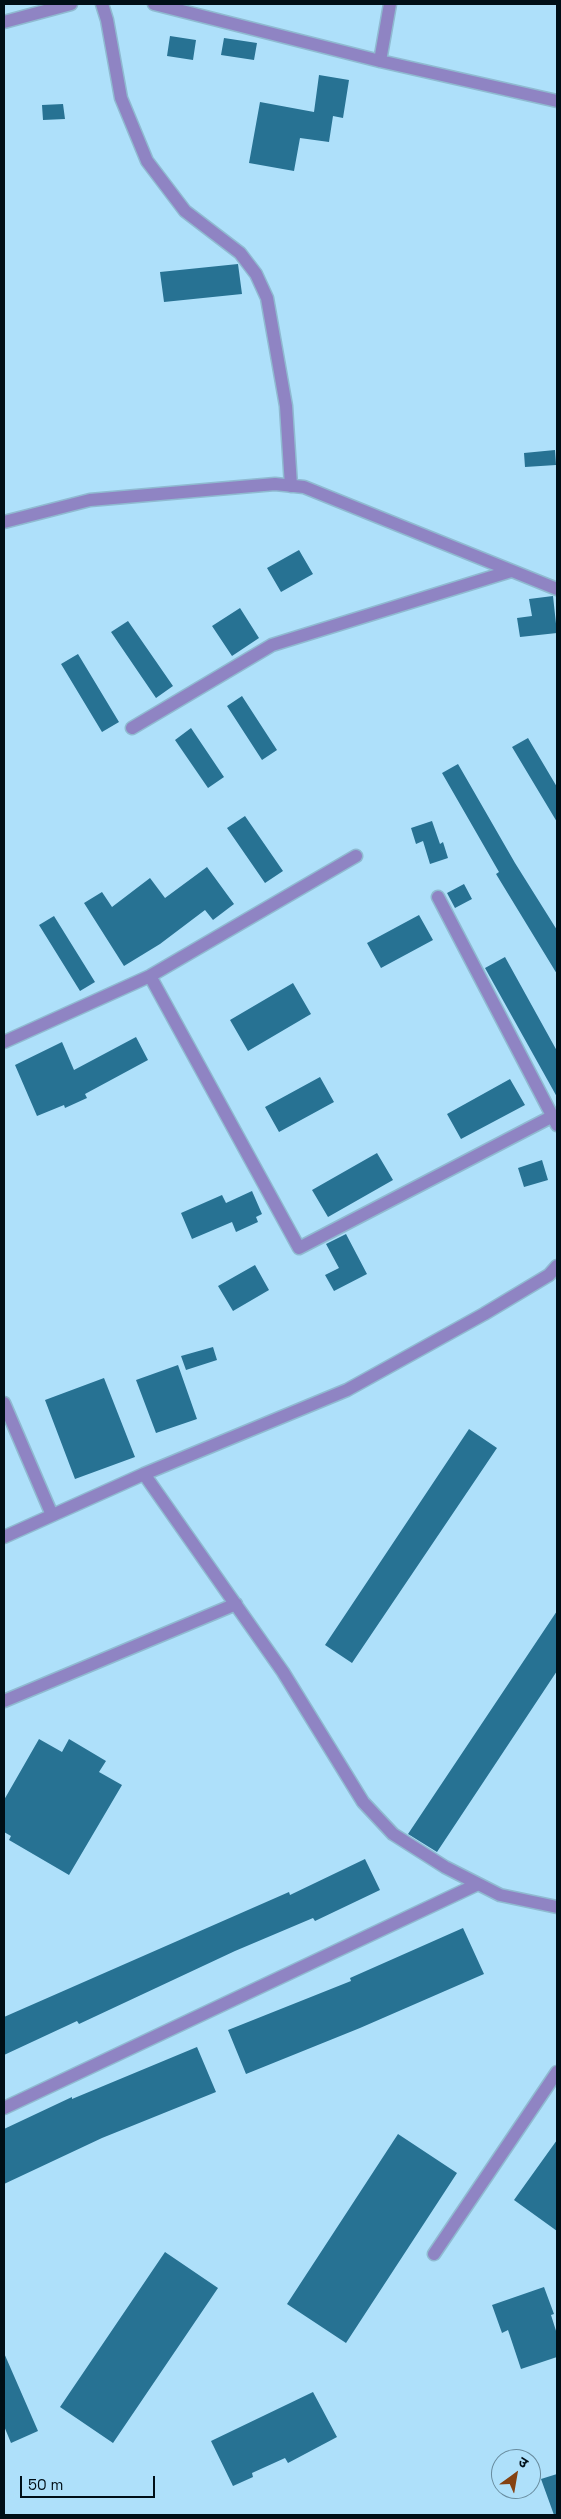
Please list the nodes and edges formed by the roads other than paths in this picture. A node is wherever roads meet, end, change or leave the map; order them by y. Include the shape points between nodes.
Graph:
1 (71, 4) edge
2 (102, 4) edge
3 (154, 4) edge
4 (390, 4) edge
5 (4, 22) edge
6 (380, 61) junction
7 (557, 101) edge
8 (291, 486) junction
9 (4, 522) edge
10 (511, 571) junction
11 (557, 589) edge
12 (132, 728) dead end
13 (356, 856) dead end
14 (438, 897) dead end
15 (150, 976) junction
16 (4, 1042) edge
17 (555, 1120) edge
18 (557, 1266) edge
19 (4, 1403) edge
20 (144, 1474) junction
21 (52, 1515) junction
22 (4, 1537) edge
23 (236, 1604) junction
24 (4, 1701) edge
25 (478, 1884) junction
26 (557, 1907) edge
27 (557, 2072) edge
28 (4, 2108) edge
29 (434, 2254) dead end

1 - 5 street
2 - 8 street via 121,98 147,161 185,211 240,253 268,298 286,406
3 - 6 street
4 - 6 street
6 - 7 street
8 - 9 street via 239,486 90,500
8 - 10 street via 304,488
10 - 11 street
10 - 12 street via 272,645
13 - 15 street
14 - 17 street
15 - 16 street
15 - 17 street via 299,1248
18 - 20 street via 549,1275 484,1314 347,1390
19 - 21 street
20 - 21 street
20 - 23 street
21 - 22 street
23 - 24 street
23 - 25 street via 283,1672 363,1802 393,1834
25 - 26 street via 500,1895
25 - 28 street
27 - 29 street

